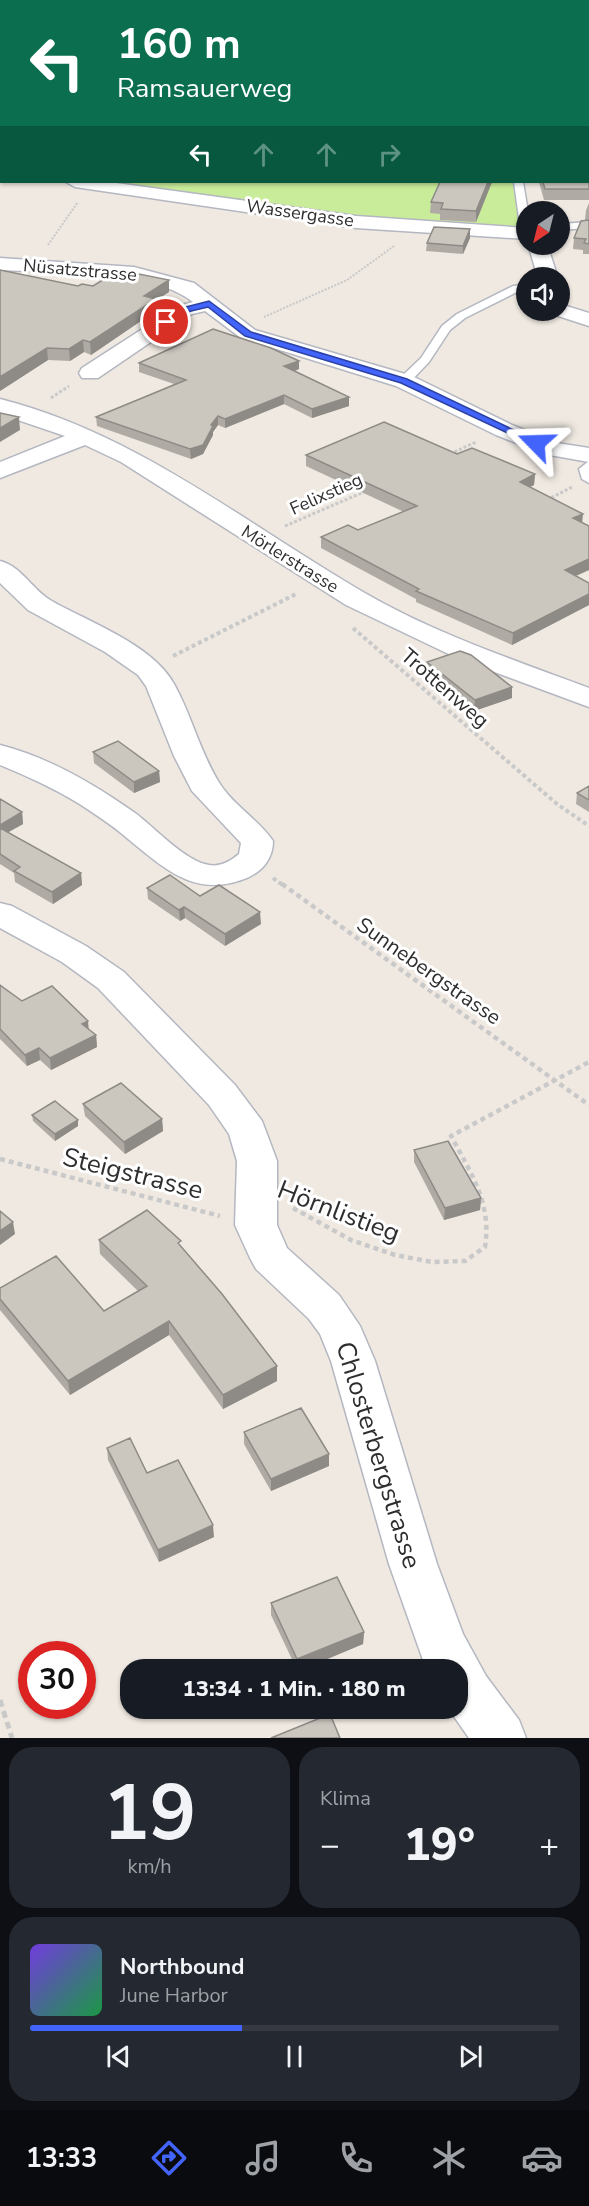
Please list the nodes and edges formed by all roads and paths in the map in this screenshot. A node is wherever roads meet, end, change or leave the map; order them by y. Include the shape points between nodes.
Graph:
1 (82, 183) edge
2 (90, 183) edge
3 (518, 183) edge
4 (522, 201) edge
5 (589, 225) edge
6 (570, 226) edge
7 (416, 227) junction
8 (516, 235) edge
9 (0, 264) edge
10 (34, 265) junction
11 (516, 288) edge
12 (209, 304) junction
13 (570, 308) edge
14 (589, 320) edge
15 (234, 323) junction
16 (90, 373) joint
17 (404, 381) junction
18 (0, 406) edge
19 (27, 413) junction
20 (504, 430) junction
21 (86, 436) junction
22 (440, 458) edge
23 (585, 458) edge
24 (0, 471) edge
25 (589, 479) edge
26 (375, 487) edge
27 (538, 505) edge
28 (257, 539) junction
29 (0, 569) edge
30 (307, 579) junction
31 (352, 626) dead end
32 (165, 660) dead end
33 (589, 698) edge
34 (0, 754) edge
35 (589, 826) edge
36 (251, 862) junction
37 (0, 914) edge
38 (589, 1062) edge
39 (554, 1079) junction
40 (589, 1105) edge
41 (0, 1159) edge
42 (256, 1213) junction
43 (450, 1659) edge
44 (468, 1694) edge
45 (0, 1700) edge
46 (12, 1738) edge
47 (500, 1738) edge

1 - 10 path
2 - 7 street, Wassergasse
3 - 4 lane
5 - 6 lane
7 - 8 street, Wassergasse
7 - 15 path via 347,280 266,316
9 - 10 street, Nüsatzstrasse
10 - 12 street, Nüsatzstrasse via 134,273 187,287
11 - 17 lane via 461,316 446,328 425,360
12 - 15 street, Nüsatzstrasse
12 - 16 street via 184,310
13 - 14 street
15 - 17 street, Nüsatzstrasse via 248,334
16 - 19 path
17 - 20 street, Nüsatzstrasse
18 - 19 street, Mörlerstrasse
19 - 21 street, Mörlerstrasse
20 - 22 path
20 - 23 street, Nüsatzstrasse
21 - 24 street
21 - 28 street, Mörlerstrasse via 129,457
23 - 25 lane
23 - 27 path via 578,484
26 - 28 path, Felixstieg
28 - 30 street, Mörlerstrasse
29 - 36 street via 38,604 115,646 148,669 160,684 189,756 208,791 257,841 257,852
30 - 32 path
30 - 33 street, Mörlerstrasse via 469,653
31 - 35 path, Trottenweg via 557,804
34 - 36 street via 83,793 136,829 180,866 222,876
36 - 39 path, Sunnebergstrasse
37 - 42 street, Chlosterbergstrasse via 74,954 111,980 222,1095 248,1131 257,1161
38 - 39 path, Hörnlistieg
39 - 40 path, Sunnebergstrasse
39 - 42 path, Hörnlistieg via 451,1136 488,1207 490,1228 485,1247 465,1261 432,1262 395,1255 351,1240 292,1208
41 - 42 path, Steigstrasse
42 - 43 street, Chlosterbergstrasse via 272,1258 324,1307 338,1326 353,1361 413,1564
44 - 47 street
45 - 46 path

